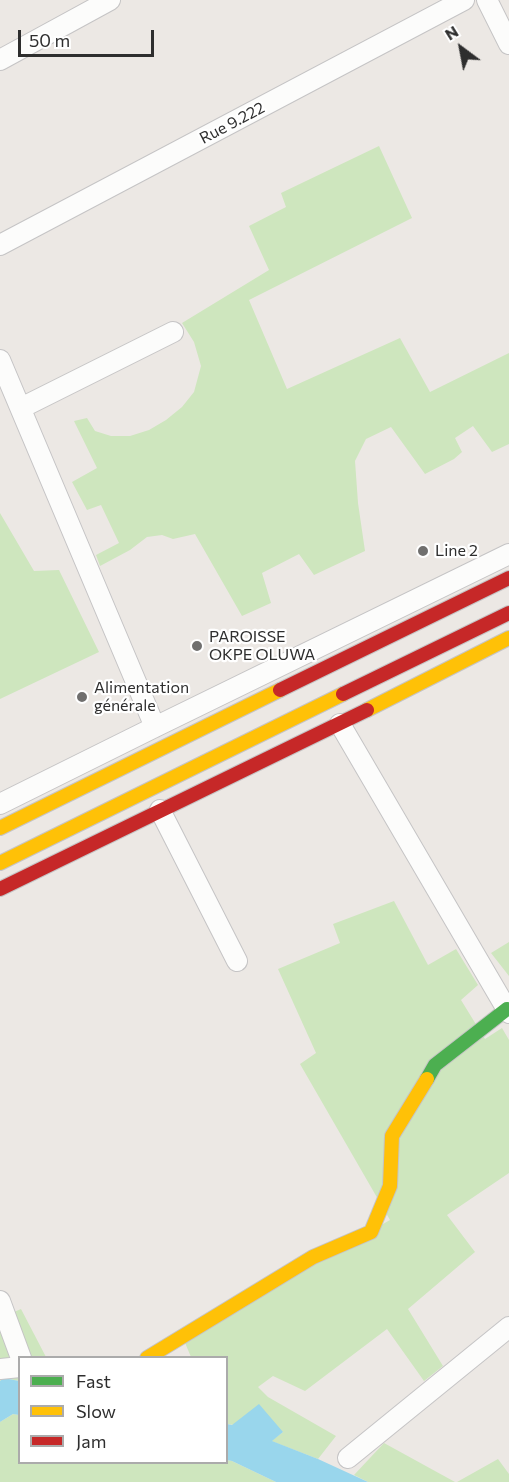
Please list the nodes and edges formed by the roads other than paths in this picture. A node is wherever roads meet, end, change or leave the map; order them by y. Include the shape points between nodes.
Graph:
1 (110, 0) edge
2 (464, 0) edge
3 (487, 0) edge
4 (509, 45) edge
5 (0, 60) edge
6 (0, 245) edge
7 (173, 332) dead end
8 (0, 360) edge
9 (21, 408) junction
10 (509, 554) edge
11 (509, 578) edge
12 (509, 613) edge
13 (509, 638) edge
14 (340, 724) junction
15 (155, 726) junction
16 (0, 804) edge
17 (160, 810) junction
18 (0, 828) edge
19 (0, 863) edge
20 (0, 889) edge
21 (237, 960) dead end
22 (508, 1011) edge
23 (0, 1301) edge
24 (509, 1328) edge
25 (20, 1356) edge
26 (150, 1356) edge
27 (18, 1367) edge
28 (0, 1369) edge
29 (348, 1458) dead end

1 - 5 street
2 - 6 street, Rue 9.222
3 - 4 street
7 - 9 street
8 - 9 street
9 - 15 street
10 - 15 street
11 - 18 main road
12 - 19 main road
13 - 14 main road
14 - 17 main road
14 - 22 street
15 - 16 street
17 - 20 main road
17 - 21 street
22 - 26 main road via 435,1065 392,1136 390,1186 371,1232 313,1257
23 - 25 street
24 - 29 street
27 - 28 street

